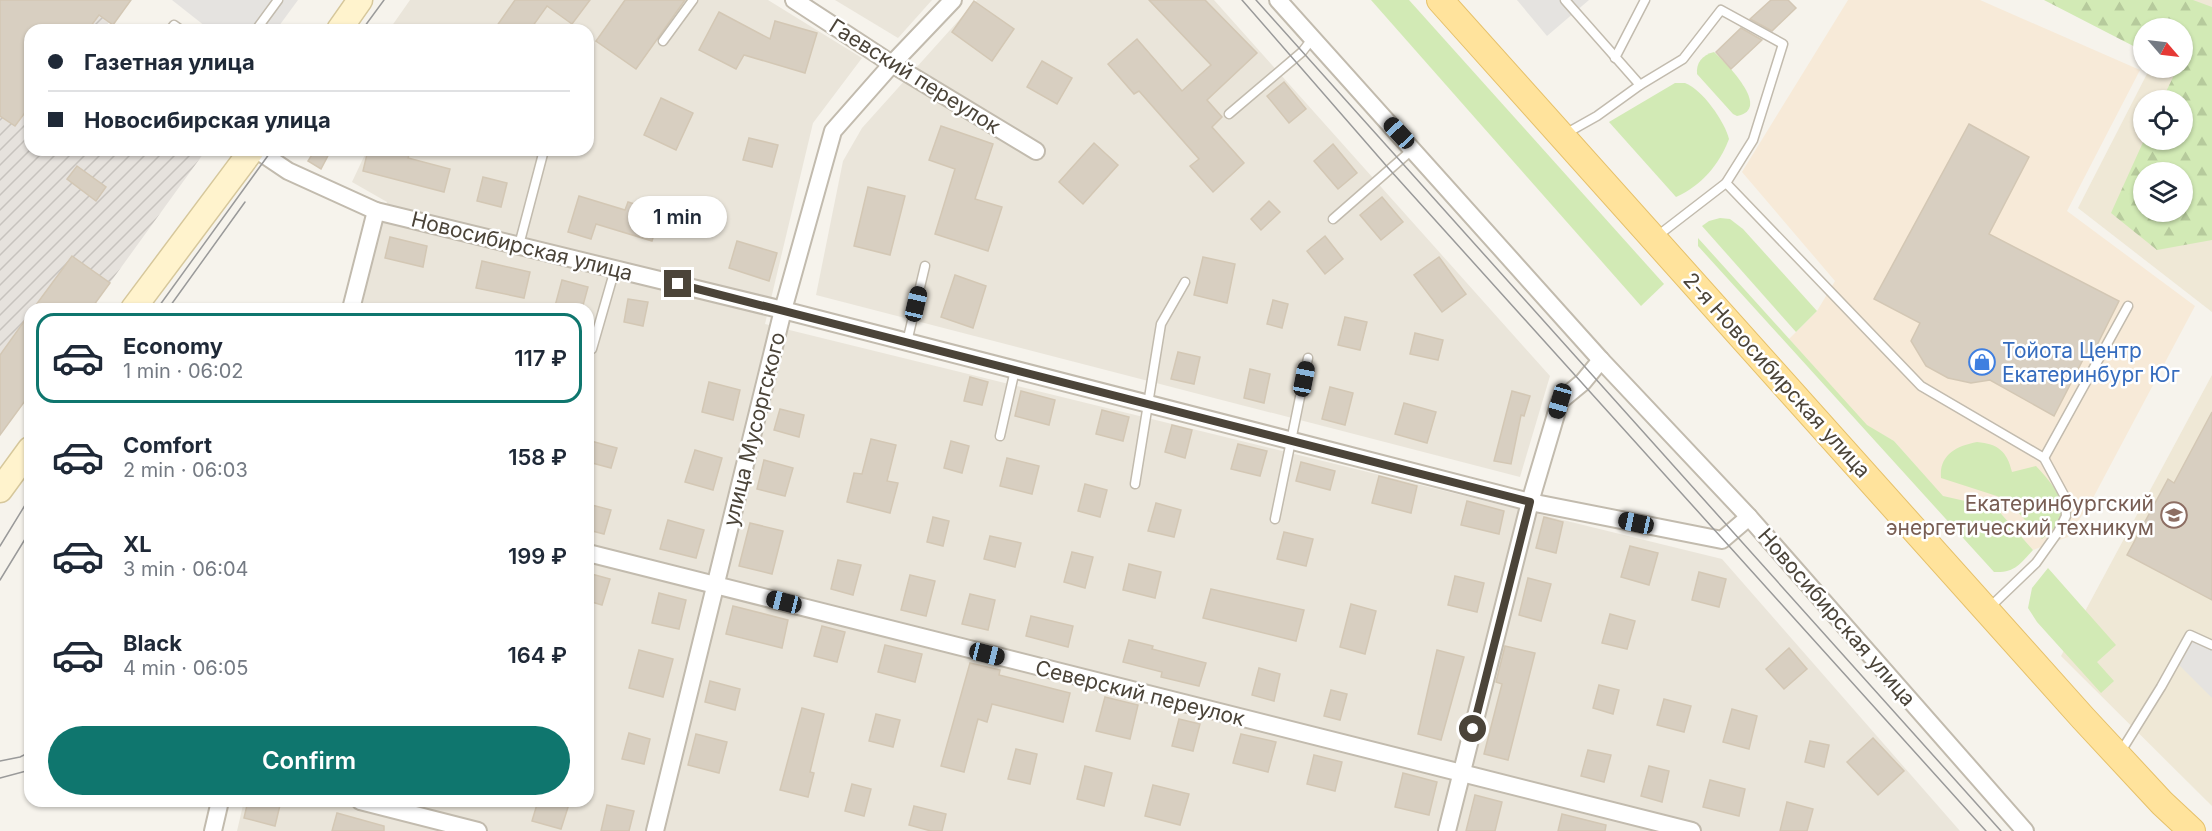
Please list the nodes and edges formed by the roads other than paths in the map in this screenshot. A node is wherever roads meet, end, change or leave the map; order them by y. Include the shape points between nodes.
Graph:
1 (278, 0) edge
2 (360, 0) edge
3 (693, 0) edge
4 (794, 0) edge
5 (953, 0) edge
6 (1278, 0) edge
7 (1440, 0) edge
8 (1565, 0) edge
9 (1645, 0) edge
10 (260, 24) edge
11 (343, 24) edge
12 (1312, 39) junction
13 (663, 41) dead end
14 (1615, 58) junction
15 (892, 64) junction
16 (1640, 85) junction
17 (1229, 114) dead end
18 (1560, 136) junction
19 (1413, 148) junction
20 (1036, 151) dead end
21 (248, 156) edge
22 (266, 156) edge
23 (542, 156) edge
24 (1726, 183) junction
25 (376, 211) junction
26 (1333, 219) dead end
27 (1653, 240) junction
28 (519, 245) junction
29 (925, 266) dead end
30 (615, 269) junction
31 (1185, 282) dead end
32 (137, 303) edge
33 (353, 303) edge
34 (2128, 306) dead end
35 (783, 310) junction
36 (594, 342) edge
37 (907, 342) junction
38 (1308, 358) dead end
39 (1601, 360) junction
40 (1015, 370) junction
41 (1148, 404) junction
42 (1000, 436) dead end
43 (1291, 441) junction
44 (24, 457) edge
45 (2044, 458) junction
46 (1135, 484) dead end
47 (0, 490) edge
48 (1530, 502) junction
49 (1749, 517) junction
50 (1275, 519) dead end
51 (594, 554) edge
52 (716, 585) junction
53 (1988, 609) junction
54 (2212, 645) edge
55 (2118, 756) junction
56 (1462, 774) junction
57 (2162, 803) junction
58 (219, 807) edge
59 (384, 807) edge
60 (213, 831) edge
61 (478, 831) edge
62 (655, 831) edge
63 (1447, 831) edge
64 (1692, 831) edge
65 (2025, 831) edge
66 (2184, 831) edge
67 (2192, 831) edge

1 - 10 lane
2 - 11 main road
3 - 13 lane
4 - 15 street, Гаевский переулок
5 - 15 street, улица Мусоргского
6 - 12 street
7 - 18 main road, 2-я Новосибирская улица
8 - 14 lane
9 - 14 lane
12 - 17 lane
12 - 19 street
14 - 16 lane
15 - 20 street, Гаевский переулок
15 - 35 street, улица Мусоргского via 833,131
16 - 18 lane via 1597,116
16 - 24 lane via 1683,59 1722,10 1782,44 1754,140
18 - 27 main road, 2-я Новосибирская улица
19 - 26 lane
19 - 39 street
21 - 32 main road
22 - 25 street, Новосибирская улица via 288,171
23 - 28 lane
24 - 27 lane
24 - 45 lane via 1921,386
25 - 28 street, Новосибирская улица
25 - 33 street
27 - 53 main road, 2-я Новосибирская улица
28 - 30 street, Новосибирская улица
29 - 37 lane
30 - 35 street, Новосибирская улица
30 - 36 lane
31 - 41 lane via 1161,324
34 - 45 lane
35 - 37 street, Новосибирская улица
35 - 52 street, улица Мусоргского
37 - 40 street, Новосибирская улица
38 - 43 lane
39 - 48 street via 1560,401
39 - 49 street
40 - 41 street, Новосибирская улица
40 - 42 lane
41 - 43 street, Новосибирская улица
41 - 46 lane
43 - 48 street, Новосибирская улица
43 - 50 lane
44 - 47 main road
45 - 53 lane via 2065,497 2066,516 2036,562
48 - 49 street, Новосибирская улица via 1722,540
48 - 56 street
49 - 65 street, Новосибирская улица
51 - 52 street, Северский переулок
52 - 56 street, Северский переулок
52 - 62 street, улица Мусоргского
53 - 55 main road, 2-я Новосибирская улица
54 - 55 lane via 2190,635
55 - 57 main road, 2-я Новосибирская улица
56 - 63 street
56 - 64 street, Северский переулок
57 - 66 main road, 2-я Новосибирская улица
57 - 67 main road, 2-я Новосибирская улица
58 - 60 street
59 - 61 street

